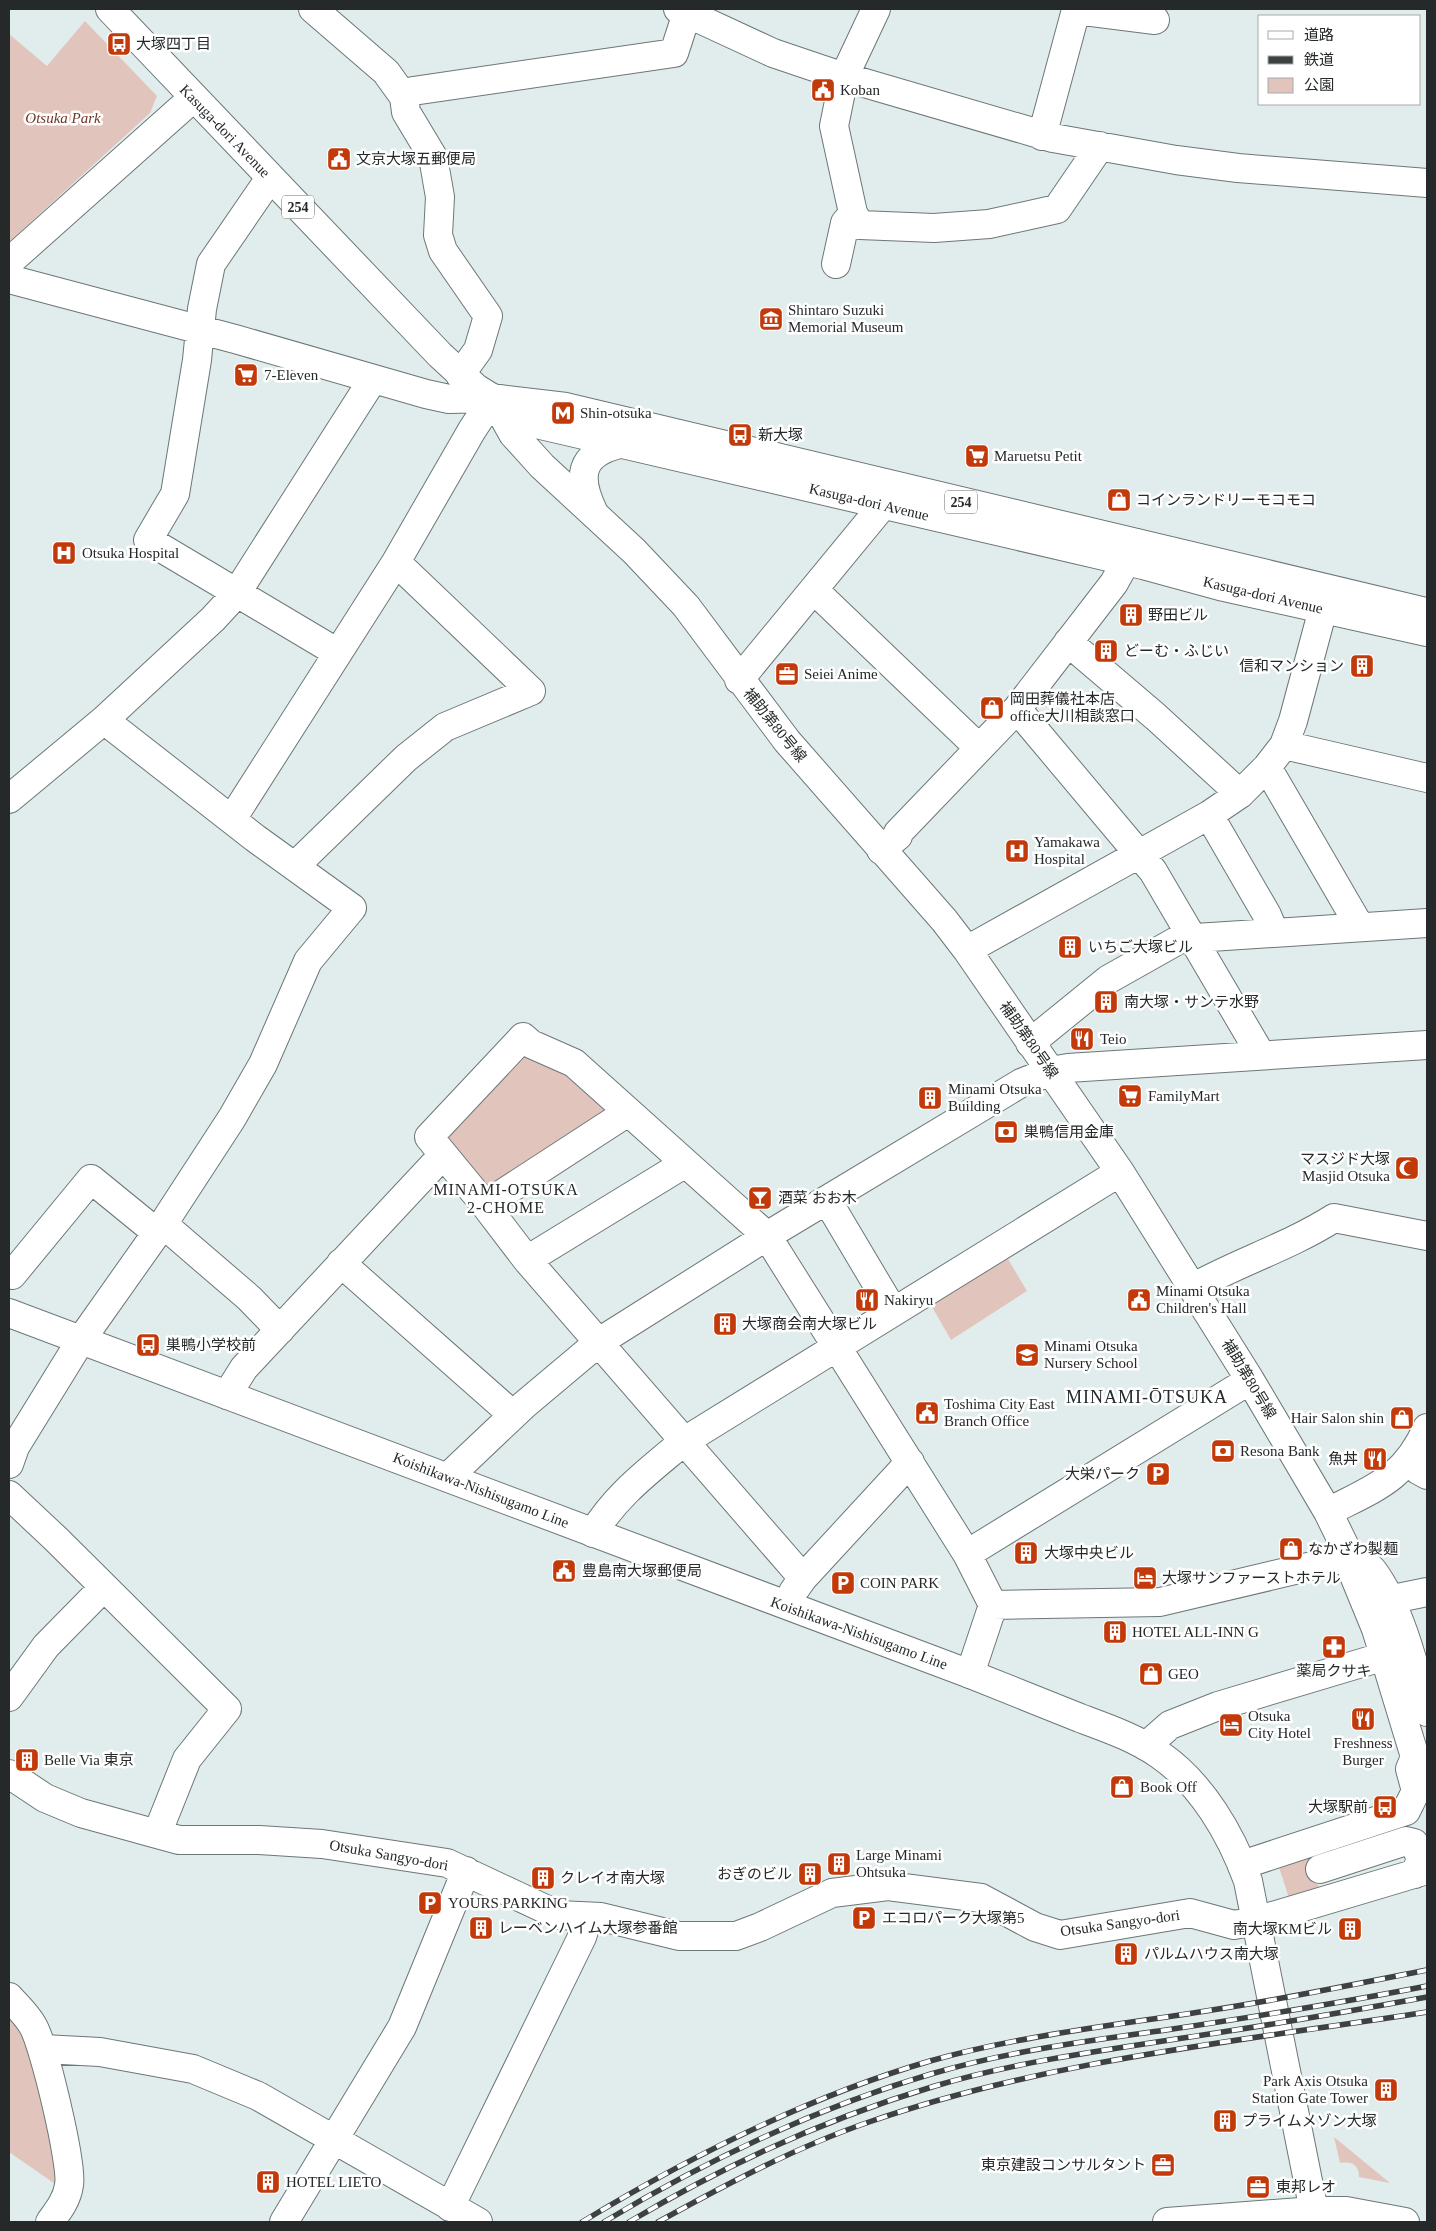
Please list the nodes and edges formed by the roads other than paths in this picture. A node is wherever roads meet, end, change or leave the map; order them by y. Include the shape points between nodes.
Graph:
1 (110, 9) edge
2 (313, 9) edge
3 (876, 9) edge
4 (692, 12) edge
5 (1155, 20) dead end
6 (844, 77) junction
7 (404, 97) junction
8 (194, 98) junction
9 (1042, 136) junction
10 (1100, 146) junction
11 (270, 178) junction
12 (1427, 182) edge
13 (853, 213) junction
14 (9, 262) edge
15 (836, 264) dead end
16 (9, 279) edge
17 (200, 330) junction
18 (460, 375) junction
19 (372, 379) junction
20 (493, 398) junction
21 (620, 444) junction
22 (883, 505) junction
23 (593, 511) junction
24 (1131, 552) junction
25 (396, 562) junction
26 (814, 590) junction
27 (236, 594) junction
28 (1323, 609) junction
29 (1427, 613) edge
30 (1427, 632) edge
31 (1068, 642) junction
32 (338, 653) junction
33 (739, 680) junction
34 (1017, 709) junction
35 (104, 720) junction
36 (1284, 744) junction
37 (979, 748) junction
38 (1267, 767) junction
39 (1427, 778) edge
40 (1240, 794) junction
41 (9, 799) edge
42 (1209, 815) junction
43 (232, 819) junction
44 (881, 850) junction
45 (1140, 854) junction
46 (295, 866) junction
47 (1427, 923) edge
48 (1360, 927) junction
49 (1274, 932) junction
50 (1191, 938) junction
51 (967, 950) junction
52 (1030, 1042) junction
53 (1427, 1045) edge
54 (1262, 1055) junction
55 (1050, 1071) junction
56 (628, 1112) junction
57 (444, 1155) junction
58 (684, 1164) junction
59 (1120, 1172) junction
60 (827, 1200) junction
61 (485, 1205) junction
62 (160, 1228) junction
63 (767, 1236) junction
64 (1427, 1236) edge
65 (527, 1260) junction
66 (341, 1263) junction
67 (10, 1274) edge
68 (1194, 1287) junction
69 (894, 1311) junction
70 (9, 1313) edge
71 (280, 1330) junction
72 (81, 1340) junction
73 (599, 1342) junction
74 (836, 1346) junction
75 (1250, 1380) junction
76 (227, 1394) junction
77 (513, 1415) junction
78 (1427, 1428) edge
79 (683, 1442) junction
80 (910, 1462) junction
81 (9, 1464) edge
82 (1418, 1467) edge
83 (448, 1477) junction
84 (9, 1495) edge
85 (1328, 1512) junction
86 (593, 1533) junction
87 (967, 1554) junction
88 (1350, 1557) junction
89 (803, 1578) junction
90 (104, 1586) junction
91 (1427, 1592) edge
92 (1388, 1600) junction
93 (783, 1605) junction
94 (993, 1605) junction
95 (1385, 1656) junction
96 (970, 1674) junction
97 (9, 1697) edge
98 (1427, 1712) edge
99 (1146, 1746) junction
100 (1421, 1763) edge
101 (9, 1774) edge
102 (1417, 1811) edge
103 (157, 1834) junction
104 (1323, 1838) junction
105 (1242, 1865) junction
106 (1320, 1869) junction
107 (466, 1871) junction
108 (1421, 1872) edge
109 (1347, 1893) junction
110 (588, 1918) junction
111 (1256, 1921) junction
112 (9, 1997) edge
113 (43, 2049) junction
114 (332, 2139) junction
115 (450, 2207) junction
116 (1315, 2217) edge
117 (286, 2220) edge
118 (50, 2222) edge
119 (478, 2222) edge
120 (1166, 2222) edge
121 (1405, 2222) edge

1 - 8 main road, Kasuga-dori Avenue / 254
2 - 7 main road via 386,72
3 - 6 main road
4 - 6 main road via 774,53
4 - 7 main road via 674,53 413,91
5 - 9 main road via 1076,10
6 - 9 main road
6 - 13 main road via 834,126
7 - 18 main road via 406,112 433,158 440,197 438,235 443,250 488,316 478,350
8 - 11 main road, Kasuga-dori Avenue / 254
8 - 14 main road
9 - 10 main road
10 - 12 main road via 1238,168
10 - 13 main road via 1057,208 989,224 934,228 860,225
11 - 17 main road via 211,264
11 - 18 main road, Kasuga-dori Avenue / 254
13 - 15 main road via 846,222
16 - 17 main road
17 - 19 main road
17 - 27 main road via 175,494 148,540
18 - 20 main road, Kasuga-dori Avenue / 254
19 - 20 main road via 449,399
19 - 27 main road
20 - 21 main road, Kasuga-dori Avenue / 254 via 532,423
20 - 23 main road, 補助第80号線 via 513,434 557,481
20 - 24 main road, Kasuga-dori Avenue / 254 via 566,407
20 - 25 main road
21 - 22 main road, Kasuga-dori Avenue / 254
21 - 23 main road via 599,450 584,468 584,493
22 - 24 main road, Kasuga-dori Avenue / 254
22 - 26 main road
23 - 33 main road, 補助第80号線 via 686,606
24 - 28 main road, Kasuga-dori Avenue / 254
24 - 29 main road, Kasuga-dori Avenue / 254
24 - 31 main road via 1114,583
25 - 32 main road
25 - 46 main road via 531,691 445,727 406,758
26 - 33 main road
26 - 37 main road
27 - 32 main road
27 - 35 main road
28 - 30 main road, Kasuga-dori Avenue / 254
28 - 36 main road
31 - 34 main road
31 - 40 main road
32 - 43 main road
33 - 44 main road, 補助第80号線 via 787,742
34 - 37 main road
34 - 45 main road
35 - 41 main road
35 - 43 main road
36 - 38 main road
36 - 39 main road
37 - 44 main road via 898,836
38 - 40 main road
38 - 48 main road
40 - 42 main road
42 - 45 main road
42 - 49 main road
43 - 46 main road
44 - 51 main road, 補助第80号線
45 - 50 main road
45 - 51 main road
46 - 62 main road via 352,908 308,961 263,1064
47 - 48 main road
48 - 49 main road
49 - 50 main road
50 - 52 main road via 1180,939 1109,979
50 - 54 main road
51 - 52 main road, 補助第80号線
52 - 55 main road, 補助第80号線
53 - 54 main road
54 - 55 main road
55 - 59 main road, 補助第80号線
55 - 60 main road via 1021,1084
56 - 57 main road via 574,1063 531,1044 523,1037 429,1137
56 - 58 main road
56 - 61 main road
57 - 61 main road
57 - 66 main road
58 - 63 main road
58 - 65 main road
59 - 68 main road, 補助第80号線
59 - 69 main road
60 - 63 main road
60 - 69 main road
61 - 65 main road
62 - 67 main road via 91,1179
62 - 71 main road via 249,1298
62 - 72 main road
63 - 73 main road
63 - 74 main road
64 - 68 main road via 1334,1218
65 - 73 main road
66 - 71 main road
66 - 77 main road
67 - 70 main road
68 - 75 main road, 補助第80号線
69 - 74 main road
70 - 72 main road, Koishikawa-Nishisugamo Line
71 - 76 main road via 244,1368
72 - 76 main road, Koishikawa-Nishisugamo Line
72 - 81 main road via 15,1447
73 - 77 main road
73 - 79 main road
74 - 79 main road
74 - 80 main road
75 - 85 main road, 補助第80号線
75 - 87 main road
76 - 83 main road, Koishikawa-Nishisugamo Line
77 - 83 main road
78 - 82 main road via 1420,1445
79 - 86 main road via 622,1493
79 - 89 main road
80 - 87 main road
80 - 89 main road
82 - 85 main road via 1398,1472
83 - 86 main road, Koishikawa-Nishisugamo Line
84 - 90 main road
85 - 88 main road, 補助第80号線
86 - 93 main road, Koishikawa-Nishisugamo Line
87 - 94 main road
88 - 92 main road via 1372,1569
88 - 94 main road via 1160,1602
88 - 95 main road, 補助第80号線 via 1353,1573
89 - 93 main road
90 - 97 main road via 46,1646
90 - 103 main road via 227,1709 187,1759
91 - 92 main road
92 - 98 main road via 1410,1652
93 - 96 main road, Koishikawa-Nishisugamo Line
94 - 96 main road
95 - 99 main road via 1218,1706 1170,1725
95 - 100 main road, 補助第80号線
96 - 99 main road, Koishikawa-Nishisugamo Line
99 - 105 main road, Koishikawa-Nishisugamo Line via 1171,1764 1203,1798 1227,1834
100 - 102 main road via 1410,1769
101 - 103 main road, Otsuka Sangyo-dori via 45,1798 82,1813
102 - 104 main road
103 - 107 main road, Otsuka Sangyo-dori via 179,1840 322,1844 447,1863
104 - 105 main road
104 - 106 main road via 1317,1852
105 - 111 main road, Koishikawa-Nishisugamo Line
106 - 108 main road via 1406,1841 1414,1843 1421,1859
106 - 109 main road via 1331,1886
107 - 110 main road, Otsuka Sangyo-dori via 558,1915
107 - 114 main road via 402,2027
108 - 109 main road, Otsuka Sangyo-dori
109 - 111 main road, Otsuka Sangyo-dori
110 - 111 main road, Otsuka Sangyo-dori via 601,1917 679,1936 736,1936 832,1893 888,1886 981,1898 1035,1927 1060,1935 1190,1913 1234,1925
110 - 115 main road via 582,1937
111 - 116 main road, Koishikawa-Nishisugamo Line
112 - 113 main road via 34,2026
113 - 114 main road via 100,2052 193,2069 258,2096
113 - 118 main road via 70,2184 64,2201
114 - 115 main road
114 - 117 main road
115 - 119 main road
116 - 120 main road
116 - 121 main road via 1346,2212

